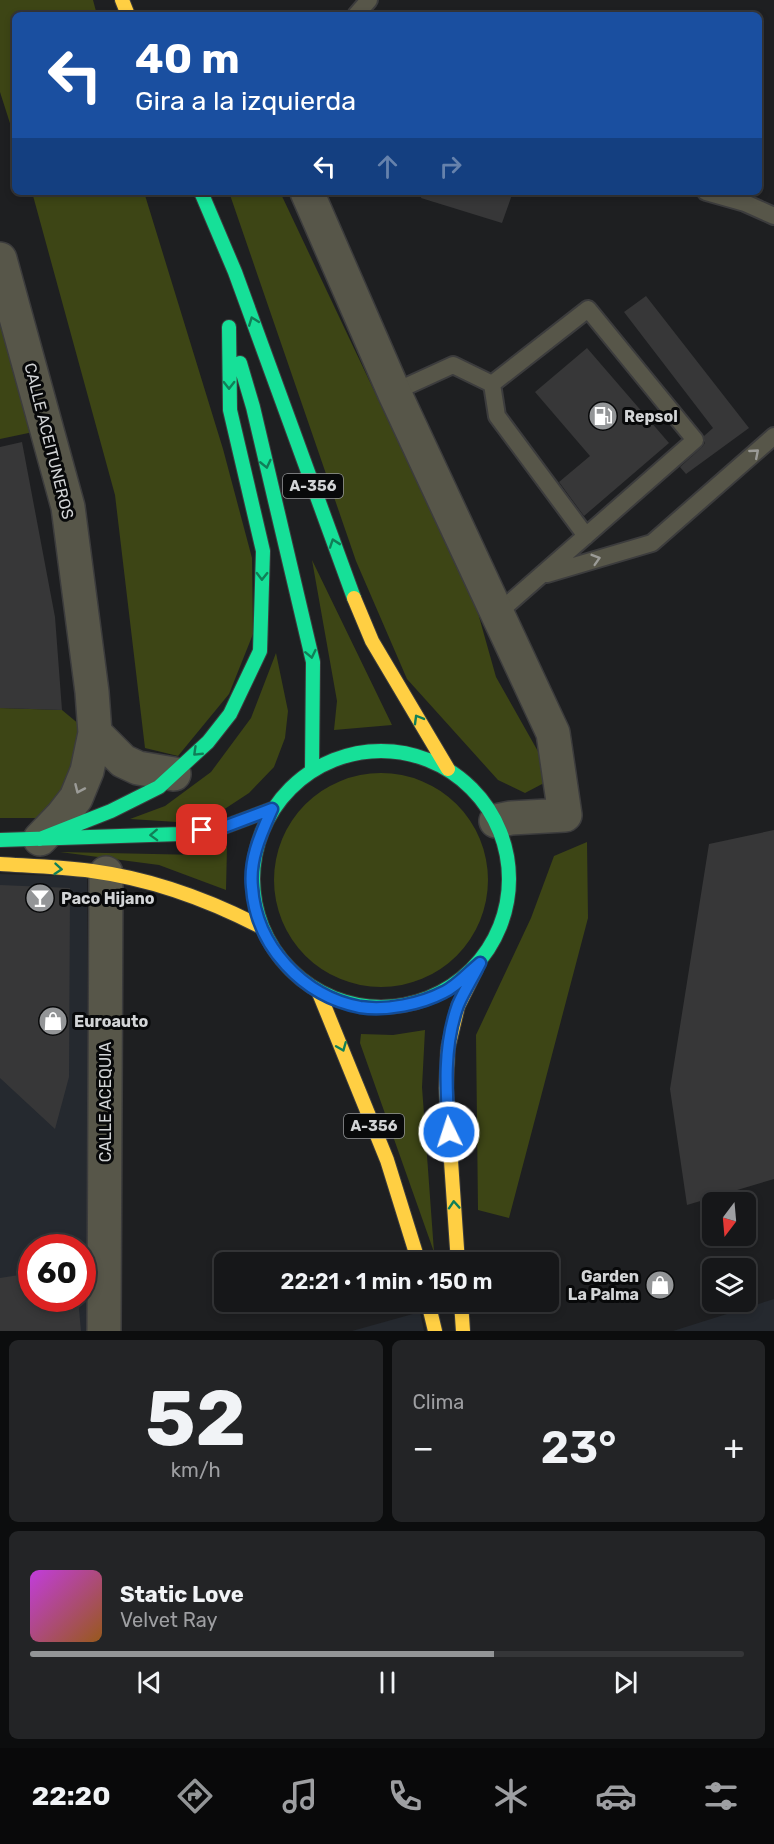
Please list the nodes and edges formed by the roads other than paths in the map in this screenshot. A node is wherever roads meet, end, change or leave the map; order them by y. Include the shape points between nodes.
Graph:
1 (369, 0) edge
2 (359, 12) edge
3 (192, 195) edge
4 (202, 195) edge
5 (308, 195) edge
6 (717, 195) edge
7 (774, 216) edge
8 (200, 226) dead end
9 (0, 259) edge
10 (7, 306) edge
11 (492, 384) junction
12 (394, 392) junction
13 (774, 436) edge
14 (586, 536) junction
15 (540, 576) junction
16 (498, 614) junction
17 (95, 733) junction
18 (448, 769) junction
19 (312, 770) junction
20 (174, 774) junction
21 (272, 809) junction
22 (496, 821) junction
23 (40, 839) junction
24 (0, 840) edge
25 (0, 864) edge
26 (106, 873) junction
27 (261, 927) junction
28 (480, 963) junction
29 (319, 993) junction
30 (416, 1252) edge
31 (457, 1252) edge
32 (430, 1312) edge
33 (462, 1312) edge
34 (104, 1331) edge
35 (435, 1331) edge
36 (463, 1331) edge

1 - 2 lane
3 - 8 main road
18 -> 4 main road, A-356 via 372,641 235,272
5 - 12 street
6 - 7 lane
9 - 10 street, CALLE ACEITUNEROS
10 - 17 street, CALLE ACEITUNEROS via 68,507
11 - 12 lane via 453,365
11 - 14 lane via 497,416
11 - 14 lane via 588,309 695,440
12 - 16 street
15 -> 13 lane via 652,543
14 - 15 lane
15 - 16 lane
16 - 22 street via 553,733 565,815
17 - 20 street via 123,761 138,768
17 -> 23 street, CALLE ACEITUNEROS via 76,798
18 - 19 main road, A-356 via 404,752 357,752
18 - 22 main road, A-356 via 476,792
19 - 20 main road, A-356 via 313,662 253,407 227,321 230,410 263,551 260,651 230,714 208,742
19 - 21 main road, A-356 via 290,787
20 - 23 main road via 159,787 111,811
21 -> 23 main road via 224,827 180,834
21 - 27 main road, A-356 via 255,847 251,887
22 - 28 main road, A-356 via 508,857 509,895 500,931
23 - 24 main road
25 -> 26 main road
26 - 27 main road via 205,899
26 - 34 street, CALLE ACEQUIA
27 - 29 main road, A-356 via 284,965
28 - 29 main road, A-356 via 446,991 405,1006 361,1007
31 -> 28 main road, A-356 via 446,1088 448,1048 458,1006
29 -> 30 main road, A-356 via 373,1124
32 - 35 main road
33 - 36 main road

